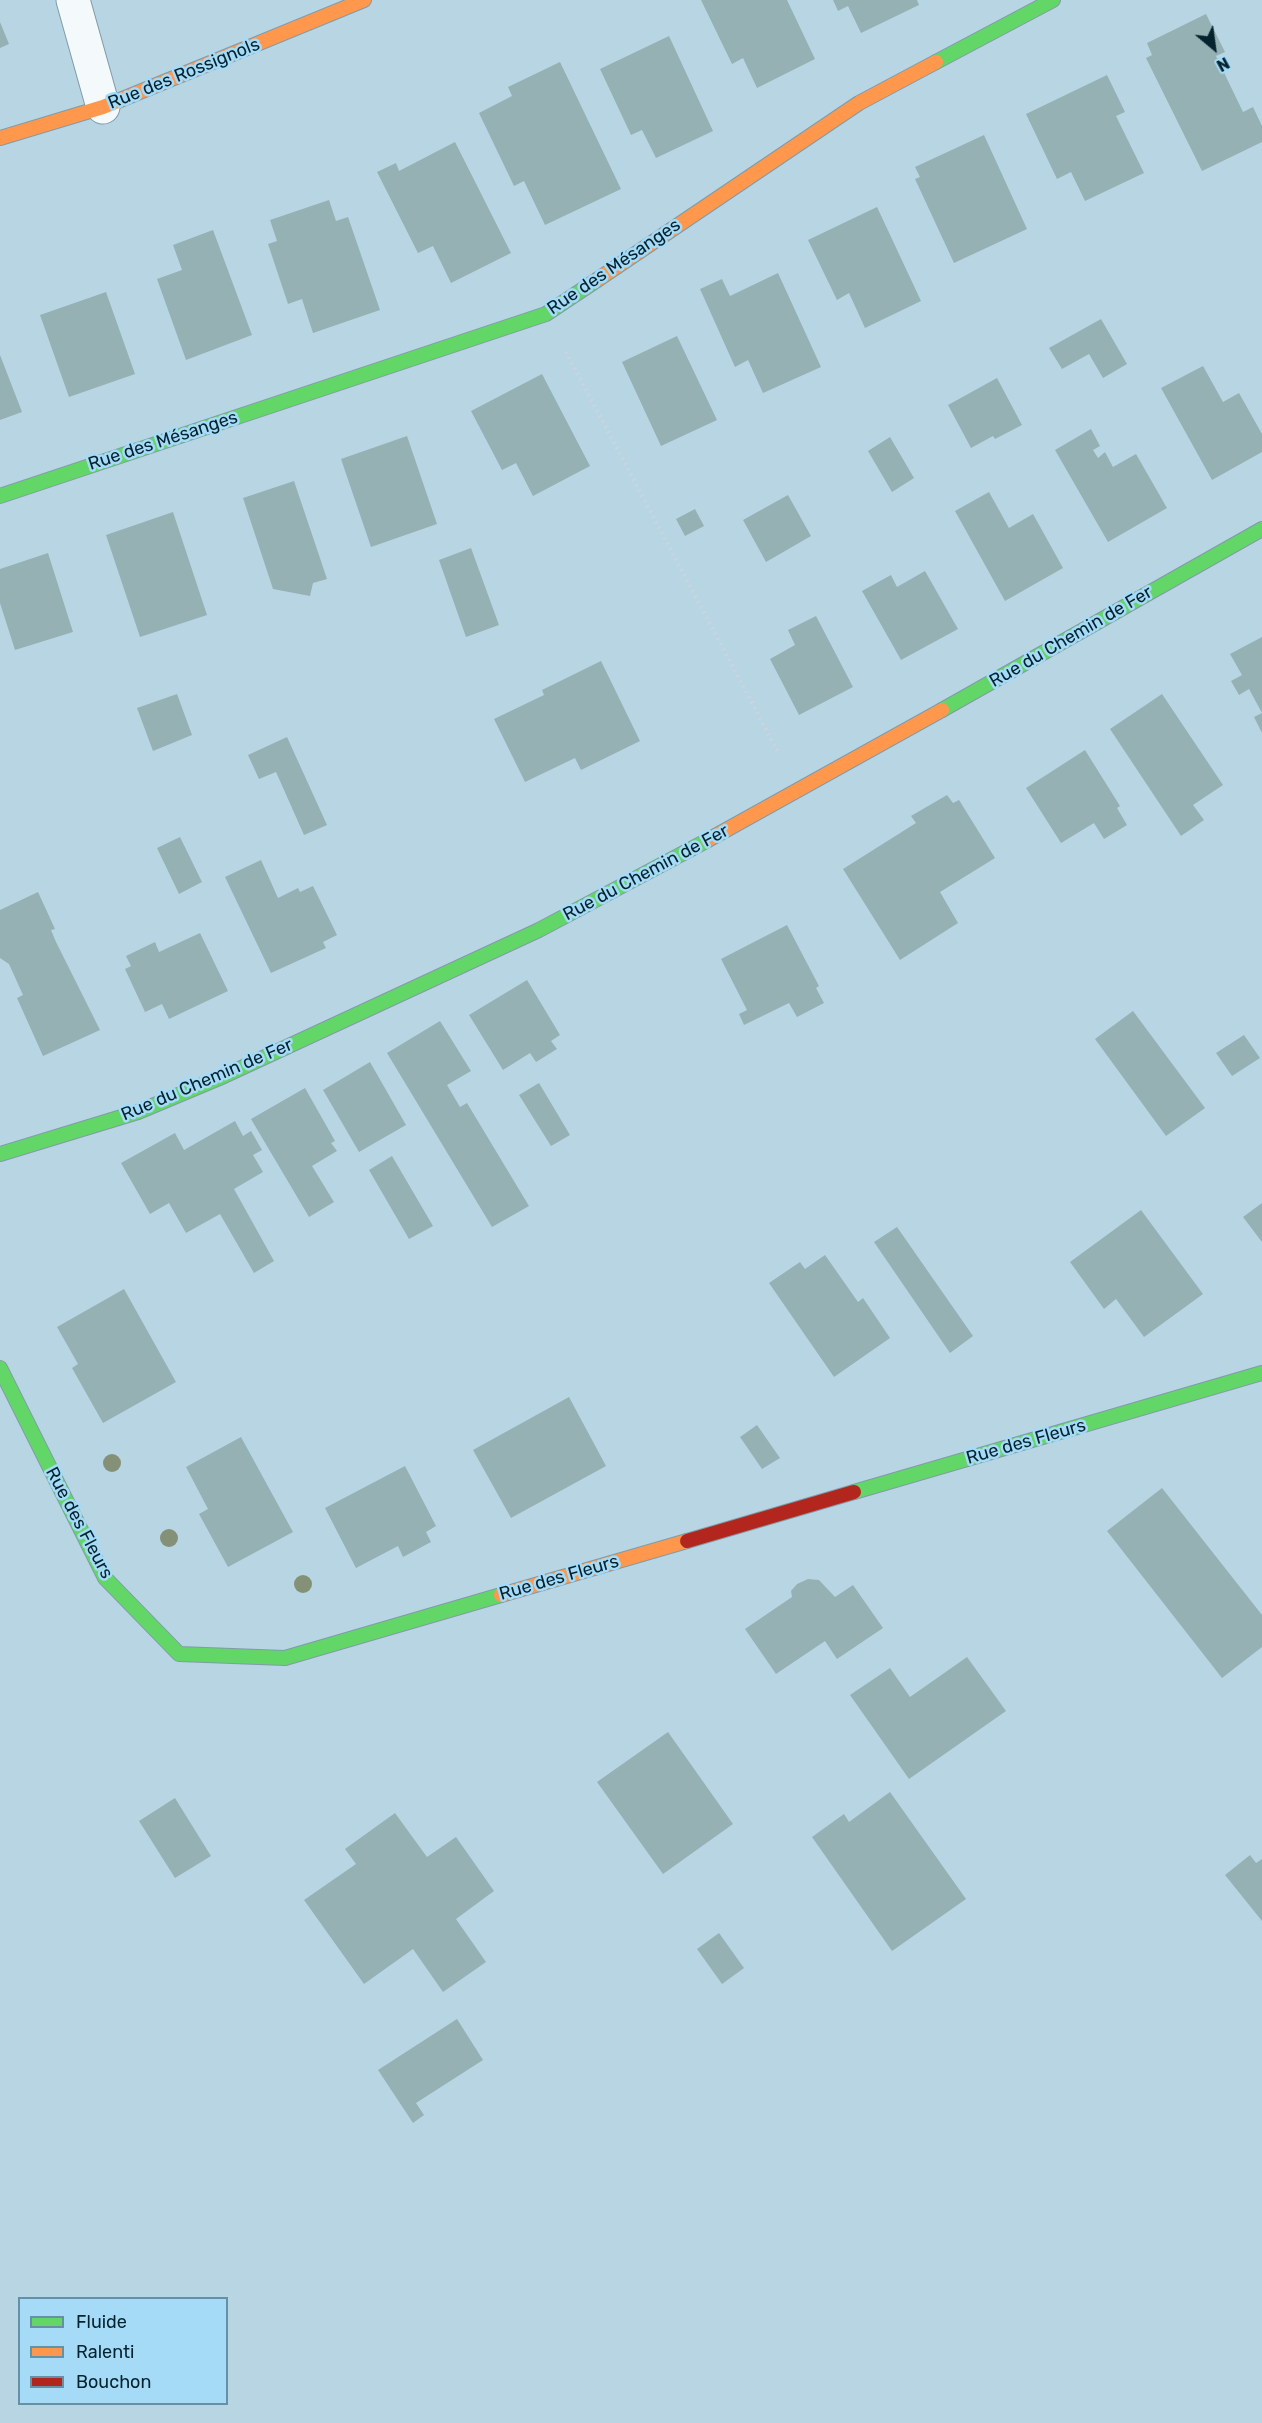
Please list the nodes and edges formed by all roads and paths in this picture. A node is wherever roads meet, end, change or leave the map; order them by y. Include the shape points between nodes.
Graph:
1 (73, 0) edge
2 (364, 0) edge
3 (1053, 0) edge
4 (104, 107) junction
5 (0, 138) edge
6 (546, 314) junction
7 (0, 496) edge
8 (1262, 529) edge
9 (799, 792) junction
10 (0, 1154) edge
11 (0, 1368) edge
12 (1262, 1373) edge

1 - 4 street
2 - 4 street, Rue des Rossignols
3 - 6 street, Rue des Mésanges via 859,103
4 - 5 street, Rue des Rossignols
6 - 7 street, Rue des Mésanges
6 - 9 path
8 - 9 street, Rue du Chemin de Fer
9 - 10 street, Rue du Chemin de Fer via 539,930 224,1076 138,1112
11 - 12 street, Rue des Fleurs via 105,1578 179,1654 285,1658

